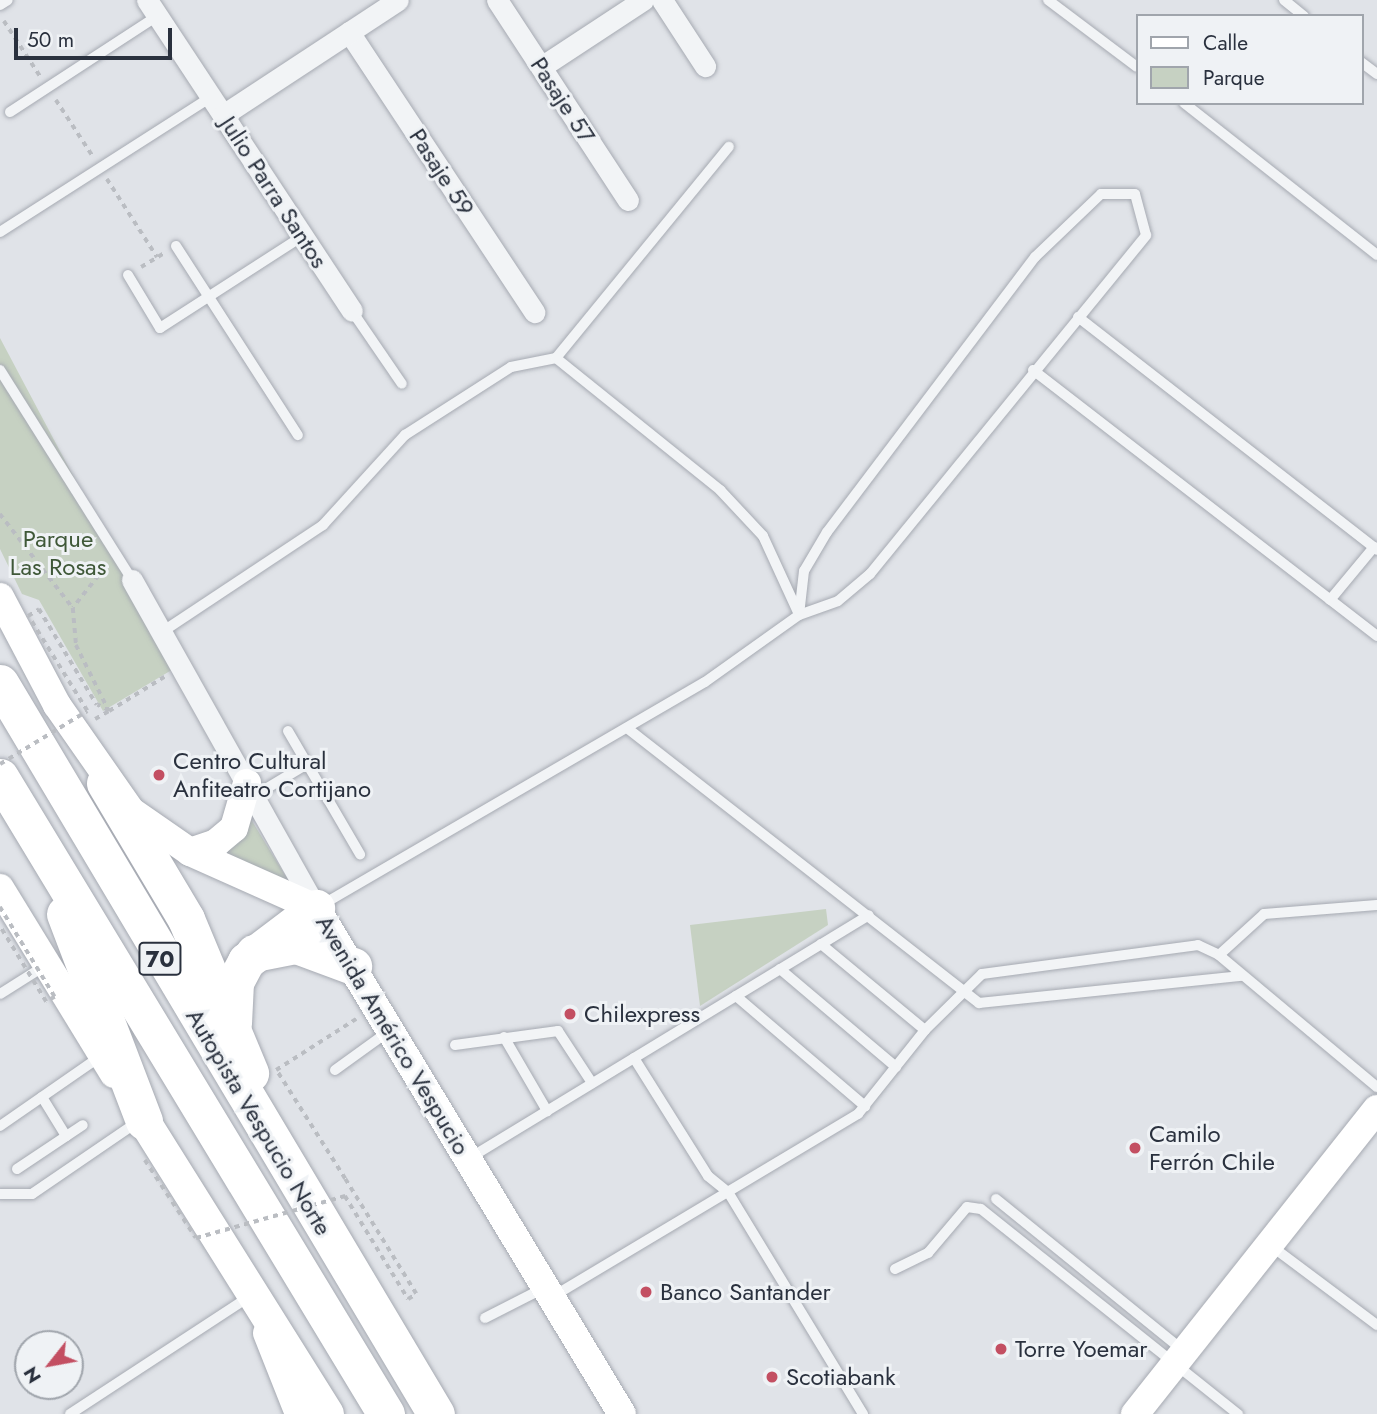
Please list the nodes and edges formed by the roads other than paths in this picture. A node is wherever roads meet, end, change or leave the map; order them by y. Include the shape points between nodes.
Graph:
1 (8, 0) edge
2 (398, 0) edge
3 (497, 0) edge
4 (643, 0) edge
5 (662, 0) edge
6 (1048, 0) edge
7 (1284, 0) edge
8 (0, 5) edge
9 (152, 8) edge
10 (1302, 14) edge
11 (349, 32) junction
12 (705, 66) dead end
13 (1136, 66) edge
14 (541, 67) junction
15 (211, 97) junction
16 (1187, 105) edge
17 (10, 112) dead end
18 (223, 115) junction
19 (729, 147) dead end
20 (628, 200) dead end
21 (0, 233) edge
22 (303, 236) junction
23 (176, 246) road end
24 (1377, 255) edge
25 (128, 275) road end
26 (209, 297) junction
27 (352, 311) joint
28 (534, 312) dead end
29 (1078, 317) junction
30 (556, 358) junction
31 (0, 370) edge
32 (1033, 370) junction
33 (402, 384) dead end
34 (298, 435) dead end
35 (1376, 548) edge
36 (132, 580) joint
37 (0, 597) edge
38 (1330, 600) junction
39 (799, 615) junction
40 (164, 630) junction
41 (1377, 636) edge
42 (0, 683) edge
43 (627, 728) junction
44 (288, 731) dead end
45 (307, 764) junction
46 (0, 777) edge
47 (106, 783) junction
48 (251, 790) junction
49 (40, 844) junction
50 (190, 852) junction
51 (359, 854) dead end
52 (0, 888) edge
53 (1377, 905) edge
54 (316, 908) junction
55 (869, 915) junction
56 (821, 944) junction
57 (253, 954) junction
58 (1219, 955) junction
59 (46, 965) junction
60 (354, 966) junction
61 (780, 969) junction
62 (1242, 976) junction
63 (963, 990) junction
64 (0, 995) edge
65 (736, 996) junction
66 (392, 1029) junction
67 (925, 1030) junction
68 (234, 1031) junction
69 (503, 1037) junction
70 (455, 1045) dead end
71 (102, 1055) junction
72 (634, 1058) junction
73 (896, 1067) junction
74 (335, 1070) dead end
75 (592, 1083) junction
76 (1377, 1087) edge
77 (42, 1097) junction
78 (865, 1106) junction
79 (1377, 1108) edge
80 (547, 1111) junction
81 (143, 1120) junction
82 (83, 1125) dead end
83 (0, 1126) edge
84 (66, 1136) junction
85 (468, 1159) junction
86 (17, 1169) dead end
87 (729, 1192) junction
88 (0, 1194) edge
89 (306, 1199) junction
90 (996, 1199) dead end
91 (1269, 1245) junction
92 (895, 1269) dead end
93 (547, 1293) junction
94 (253, 1294) junction
95 (485, 1318) dead end
96 (1377, 1325) edge
97 (1180, 1356) junction
98 (434, 1409) edge
99 (69, 1414) edge
100 (299, 1414) edge
101 (328, 1414) edge
102 (385, 1414) edge
103 (622, 1414) edge
104 (863, 1414) edge
105 (1135, 1414) edge
106 (1238, 1414) edge

1 - 8 lane
2 - 11 street
3 - 14 street, Pasaje 57
4 - 14 street
5 - 12 street
6 - 13 lane
7 - 10 lane
9 - 15 street, Julio Parra Santos
9 - 17 lane
11 - 18 street
11 - 28 street, Pasaje 59
14 - 20 street, Pasaje 57
15 - 18 street, Julio Parra Santos
15 - 21 lane
16 - 24 lane
18 - 22 street, Julio Parra Santos
19 - 30 lane
22 - 26 lane
22 - 27 street, Julio Parra Santos
23 - 26 lane
25 - 26 lane via 160,328
26 - 34 lane
27 - 33 lane, Julio Parra Santos
29 - 32 lane
29 - 35 lane
29 - 39 lane via 1146,235 1145,214 1135,194 1121,189 1101,194 1078,211 993,312 827,532 804,571
30 - 39 lane via 720,490 763,536
30 - 40 lane via 511,367 405,435 324,525
31 - 36 lane
32 - 38 lane
32 - 39 lane via 870,574 838,601
35 - 38 lane
36 - 40 street
37 - 47 main road, Avenida Américo Vespucio
38 - 41 lane
39 - 43 lane
40 - 48 street
42 - 89 highway, Autopista Vespucio Norte / 70
43 - 54 lane
43 - 55 lane
44 - 45 lane
45 - 48 lane
45 - 51 lane
46 - 49 highway, Autopista Vespucio Norte / 70
47 - 50 main road, Avenida Américo Vespucio via 147,825
47 - 68 highway via 186,919
48 - 50 main road via 234,828 216,843
48 - 54 street
49 - 81 highway
49 - 102 highway, Autopista Vespucio Norte / 70
50 - 54 main road, Avenida Américo Vespucio
52 - 59 main road
53 - 58 lane via 1264,914
54 - 57 highway
54 - 60 main road, Avenida Américo Vespucio
55 - 56 lane
55 - 63 lane
56 - 61 lane
56 - 67 lane
57 - 60 highway via 296,945
57 - 68 highway via 235,982
58 - 62 lane
58 - 63 lane via 1198,945 1177,945 982,974
59 - 64 lane
59 - 71 main road
60 - 66 main road, Avenida Américo Vespucio
61 - 65 lane
61 - 73 lane
62 - 63 lane via 989,1007
62 - 76 lane
63 - 67 lane
65 - 72 lane
65 - 78 lane
66 - 74 lane
66 - 85 main road, Avenida Américo Vespucio
67 - 73 lane
68 - 89 highway
69 - 70 lane
69 - 75 lane via 558,1031
69 - 80 lane
71 - 77 lane
71 - 81 main road
72 - 75 lane
72 - 87 lane via 708,1176
73 - 78 lane
75 - 80 lane
77 - 83 lane
77 - 84 lane
78 - 87 lane
79 - 91 main road
80 - 85 lane
81 - 88 lane via 32,1194
81 - 94 main road
82 - 84 lane
84 - 86 lane
85 - 93 main road, Avenida Américo Vespucio
87 - 93 lane
87 - 104 lane
89 - 98 highway, Autopista Vespucio Norte / 70
90 - 97 lane
91 - 96 lane
91 - 97 main road
92 - 97 lane via 928,1253 967,1207 981,1209
93 - 95 lane
93 - 103 main road, Avenida Américo Vespucio
94 - 99 lane
94 - 100 main road
94 - 101 main road
97 - 105 main road
97 - 106 lane

